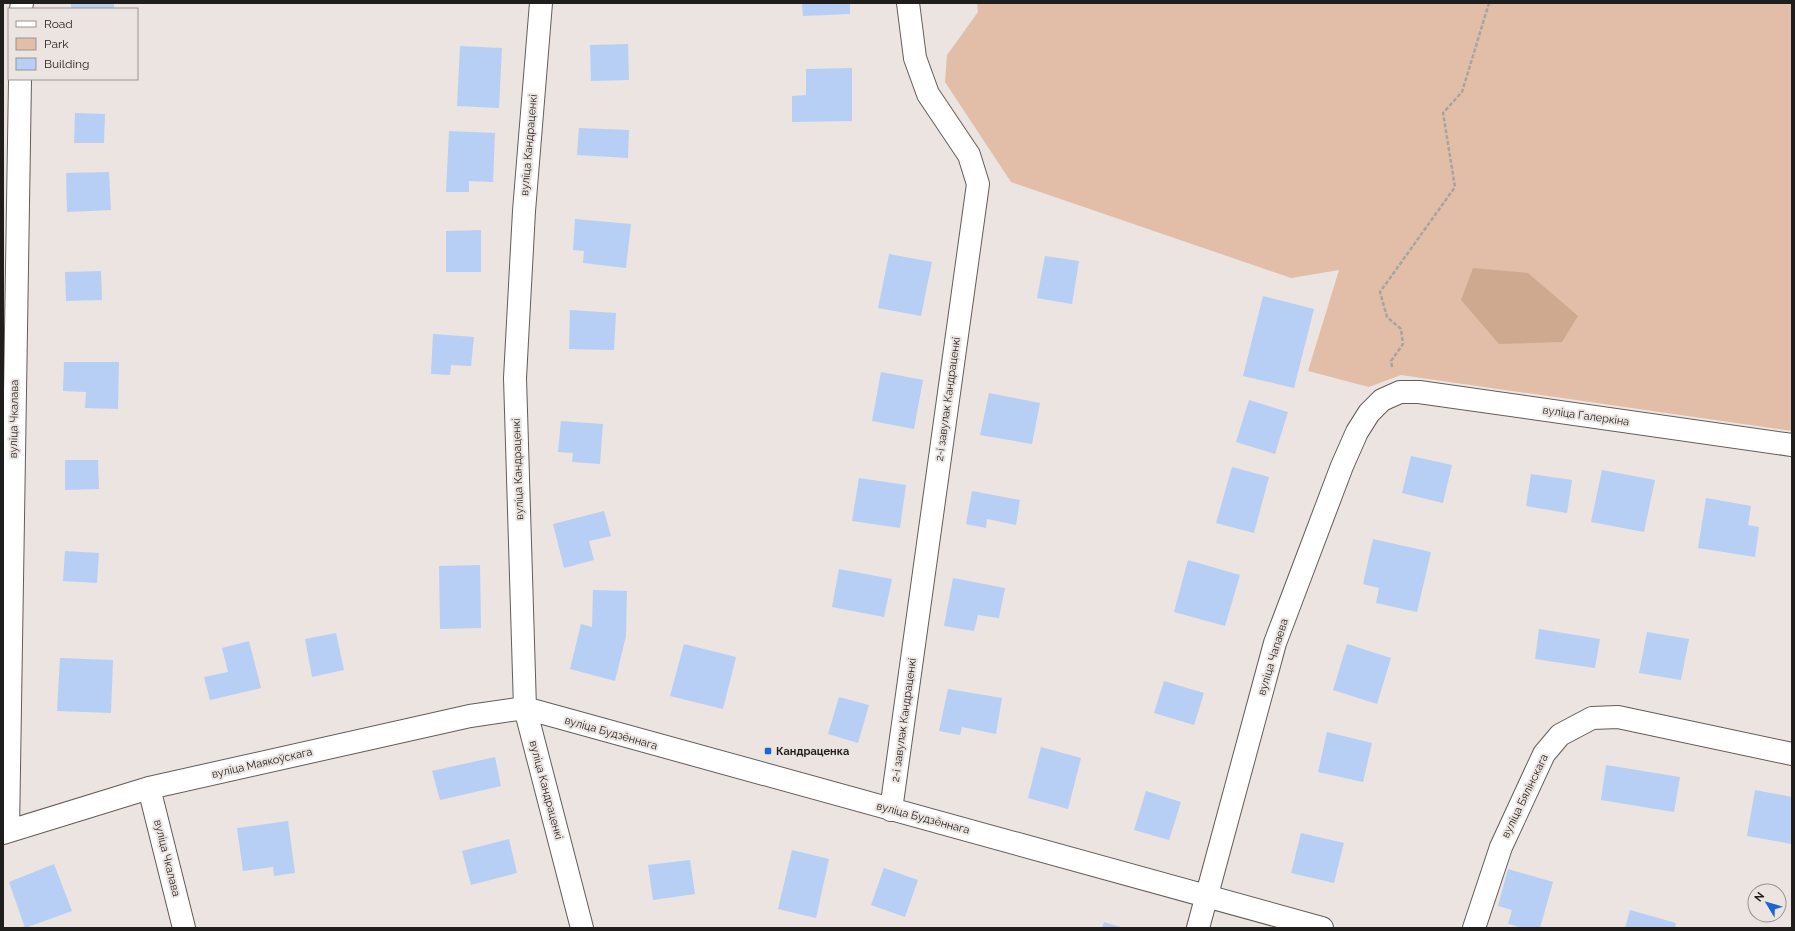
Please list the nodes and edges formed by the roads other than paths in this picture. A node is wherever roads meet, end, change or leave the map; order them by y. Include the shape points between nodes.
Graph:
1 (542, 3) edge
2 (908, 3) edge
3 (20, 80) edge
4 (10, 269) edge
5 (1391, 396) joint
6 (1792, 445) edge
7 (8, 486) edge
8 (525, 708) junction
9 (1792, 754) edge
10 (149, 788) junction
11 (891, 810) junction
12 (6, 832) edge
13 (1207, 896) junction
14 (184, 928) edge
15 (582, 928) edge
16 (1198, 928) edge
17 (1322, 928) edge
18 (1474, 928) edge

1 - 8 street, вуліца Кандраценкі via 524,211 515,378
2 - 11 street, 2-і завулак Кандраценкі via 915,58 928,94 969,155 978,184
3 - 4 street, вуліца Чкалава
4 - 7 street, вуліца Чкалава
5 - 6 street, вуліца Галеркіна via 1419,392
5 - 13 street, вуліца Чапаева via 1369,413 1357,432 1275,643
7 - 12 street, вуліца Чкалава
8 - 10 street, вуліца Маякоўскага via 470,716
8 - 11 street, вуліца Будзённага
8 - 15 street, вуліца Кандраценкі
9 - 18 street, вуліца Бялінскага via 1618,717 1592,718 1560,735 1544,754 1501,847
10 - 12 street, вуліца Маякоўскага
10 - 14 street, вуліца Чкалава
11 - 13 street, вуліца Будзённага
13 - 16 street, вуліца Чапаева
13 - 17 street, вуліца Будзённага

